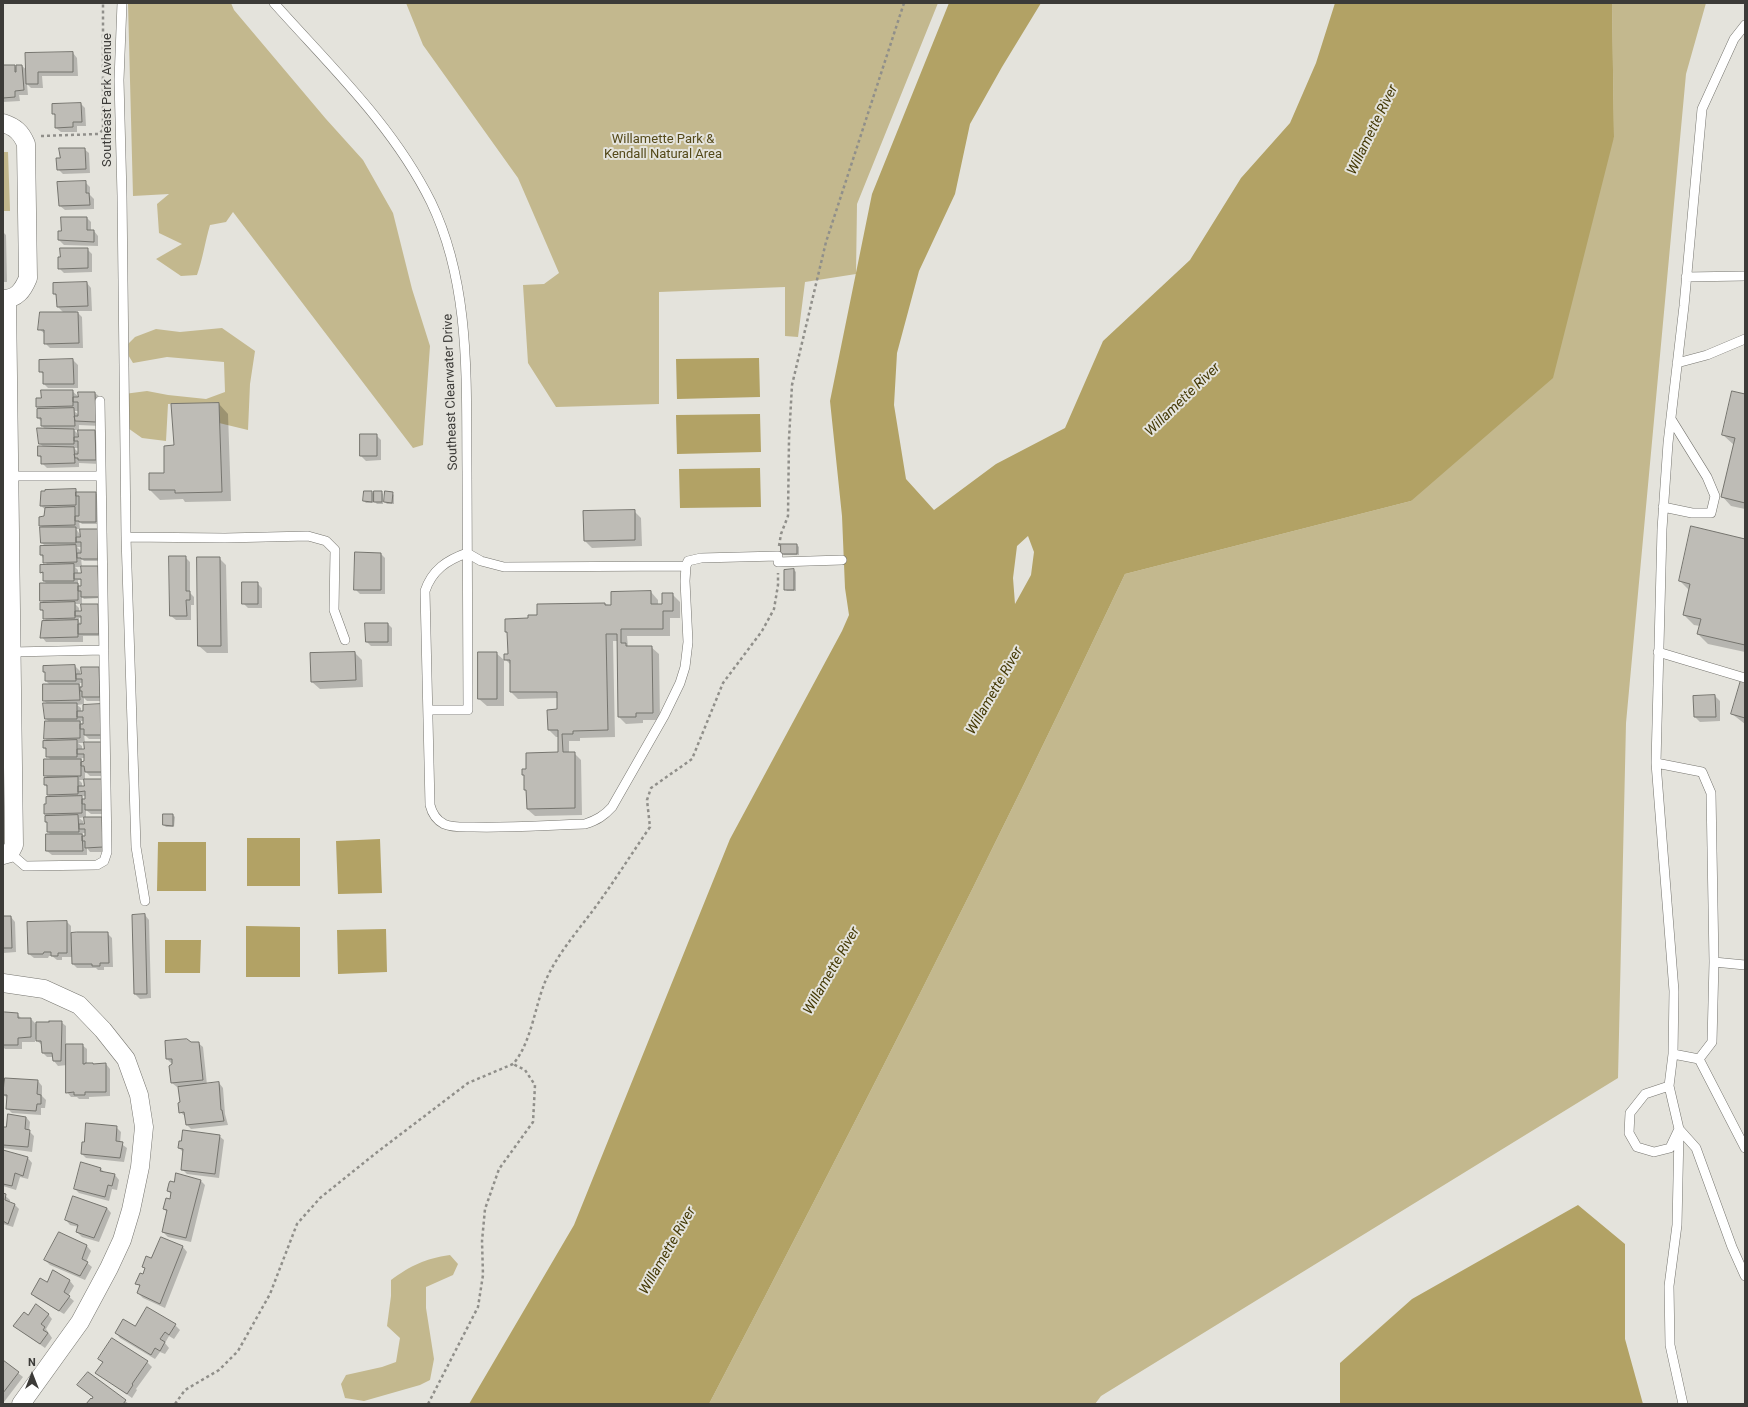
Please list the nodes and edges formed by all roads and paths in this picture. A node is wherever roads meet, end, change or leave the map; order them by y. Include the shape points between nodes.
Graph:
1 (103, 3) edge
2 (122, 3) edge
3 (274, 3) edge
4 (904, 3) edge
5 (1745, 25) edge
6 (3, 123) edge
7 (41, 136) dead end
8 (1745, 276) edge
9 (1686, 277) junction
10 (5, 299) edge
11 (1745, 339) edge
12 (1677, 363) junction
13 (100, 401) dead end
14 (1671, 419) junction
15 (6, 476) edge
16 (101, 476) junction
17 (1663, 506) junction
18 (126, 537) junction
19 (467, 553) junction
20 (778, 559) junction
21 (842, 560) dead end
22 (686, 566) junction
23 (345, 640) dead end
24 (104, 650) junction
25 (7, 652) edge
26 (1658, 652) junction
27 (1745, 678) edge
28 (428, 710) junction
29 (1656, 763) junction
30 (6, 854) edge
31 (145, 901) dead end
32 (1714, 962) junction
33 (1745, 965) edge
34 (3, 983) edge
35 (1673, 1054) junction
36 (1699, 1059) junction
37 (512, 1064) junction
38 (1669, 1086) junction
39 (1678, 1129) junction
40 (1745, 1148) edge
41 (1745, 1276) edge
42 (21, 1404) edge
43 (175, 1404) edge
44 (428, 1404) edge
45 (1683, 1404) edge

1 - 7 path via 102,130 98,134
2 - 18 lane, Southeast Park Avenue via 119,80
3 - 19 lane, Southeast Clearwater Drive via 342,76 395,142 419,179 446,239 460,302 465,352
4 - 20 path via 826,242 792,385 788,516 781,534
5 - 9 lane via 1734,39 1702,109
6 - 10 street via 12,126 21,134 26,144 28,278 24,288 16,296
8 - 9 lane
9 - 12 lane
10 - 15 street
11 - 12 lane via 1707,355
12 - 14 lane
13 - 16 lane
14 - 17 lane
14 - 17 lane via 1707,477 1715,496 1712,513 1692,514
15 - 16 lane
15 - 25 street
16 - 24 lane
17 - 26 lane
18 - 23 lane via 308,536 326,541 335,550 334,610
18 - 31 lane, Southeast Park Avenue via 136,847
19 - 22 lane via 480,561 504,567
19 - 28 lane via 452,558 434,573 425,591
19 - 28 lane, Southeast Clearwater Drive via 468,710
20 - 21 lane
20 - 22 lane via 701,558 688,561
20 - 37 path via 778,585 774,609 762,630 723,683 692,759 651,788 647,800 650,827 572,938 545,982 532,1026 517,1059
22 - 28 lane via 688,642 680,683 612,807 598,820 585,824 485,827 453,826 439,821 430,805
24 - 25 lane
24 - 30 lane via 107,852 104,861 97,865 25,866
25 - 30 street via 14,845
26 - 27 lane
26 - 29 lane
29 - 32 lane via 1702,772 1711,793
29 - 35 lane via 1674,991
32 - 33 lane
32 - 36 lane via 1712,1042
34 - 42 street via 44,989 79,1005 84,1010 126,1059 139,1095 144,1127 140,1167 122,1240 80,1322
35 - 36 lane
35 - 38 lane
36 - 40 lane
37 - 43 path via 468,1083 320,1198 297,1224 270,1294 238,1351 219,1370 185,1390
37 - 44 path via 525,1070 535,1085 533,1122 499,1168 486,1209 482,1241 483,1274 478,1307
38 - 39 lane
38 - 39 lane via 1645,1094 1630,1113 1629,1133 1638,1147 1654,1152 1670,1148
39 - 41 lane via 1696,1148 1732,1248
39 - 45 lane via 1680,1149 1677,1225 1669,1294 1670,1345

